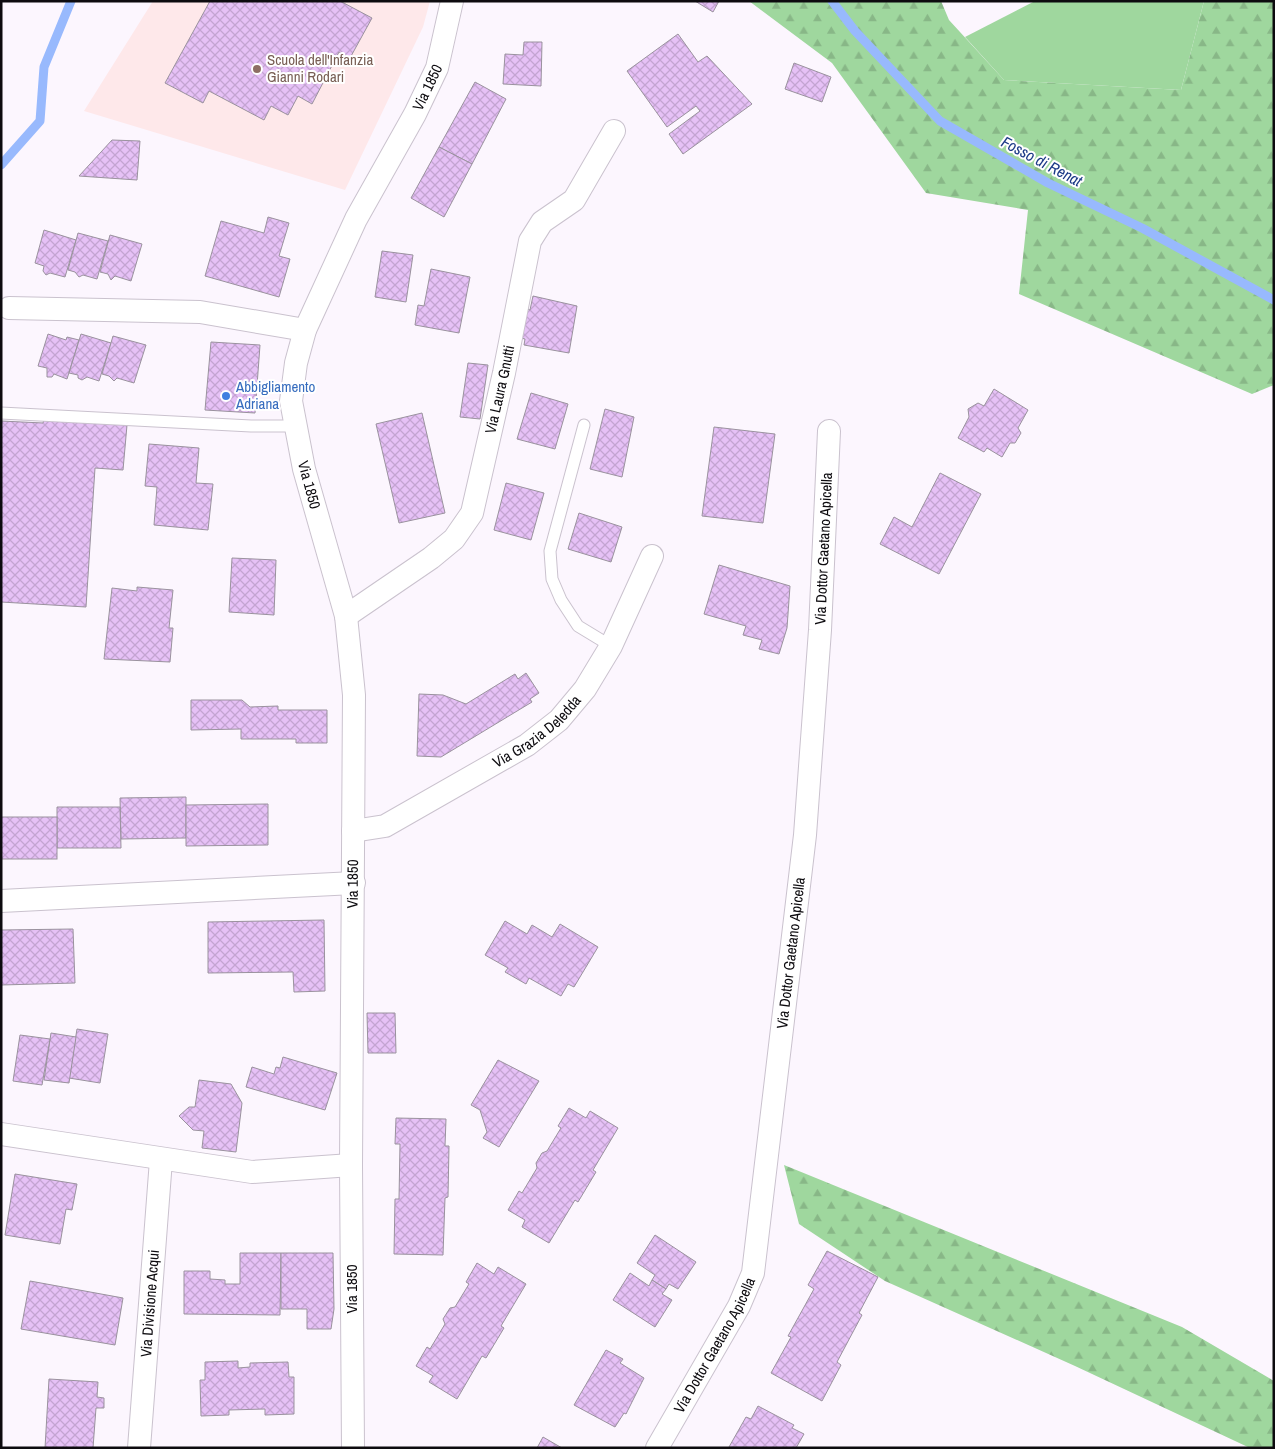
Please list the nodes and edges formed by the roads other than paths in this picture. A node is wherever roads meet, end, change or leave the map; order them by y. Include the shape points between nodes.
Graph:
1 (452, 1) edge
2 (614, 131) dead end
3 (9, 308) dead end
4 (305, 330) junction
5 (1, 413) edge
6 (584, 425) dead end
7 (296, 426) junction
8 (829, 431) dead end
9 (652, 556) dead end
10 (346, 616) junction
11 (611, 646) junction
12 (353, 831) junction
13 (354, 883) junction
14 (1, 901) edge
15 (1, 1134) edge
16 (161, 1160) junction
17 (351, 1165) junction
18 (139, 1448) edge
19 (353, 1448) edge
20 (657, 1448) edge

1 - 4 street, Via 1850 via 437,68 356,219
2 - 10 street, Via Laura Gnutti via 574,200 542,222 530,241 472,513 454,539 437,554
3 - 4 street via 200,312
4 - 7 street, Via 1850 via 296,363 292,401
5 - 7 lane
6 - 11 lane via 550,551 552,579 578,626
7 - 10 street, Via 1850 via 304,469
8 - 20 street, Via Dottor Gaetano Apicella via 820,630 805,835 752,1273 739,1306
9 - 11 street, Via Grazia Deledda
10 - 12 street, Via 1850 via 354,695
11 - 12 street, Via Grazia Deledda via 570,708 527,745 385,826
12 - 13 street, Via 1850
13 - 14 street
13 - 17 street, Via 1850
15 - 16 street
16 - 17 street via 252,1172
16 - 18 street, Via Divisione Acqui
17 - 19 street, Via 1850

